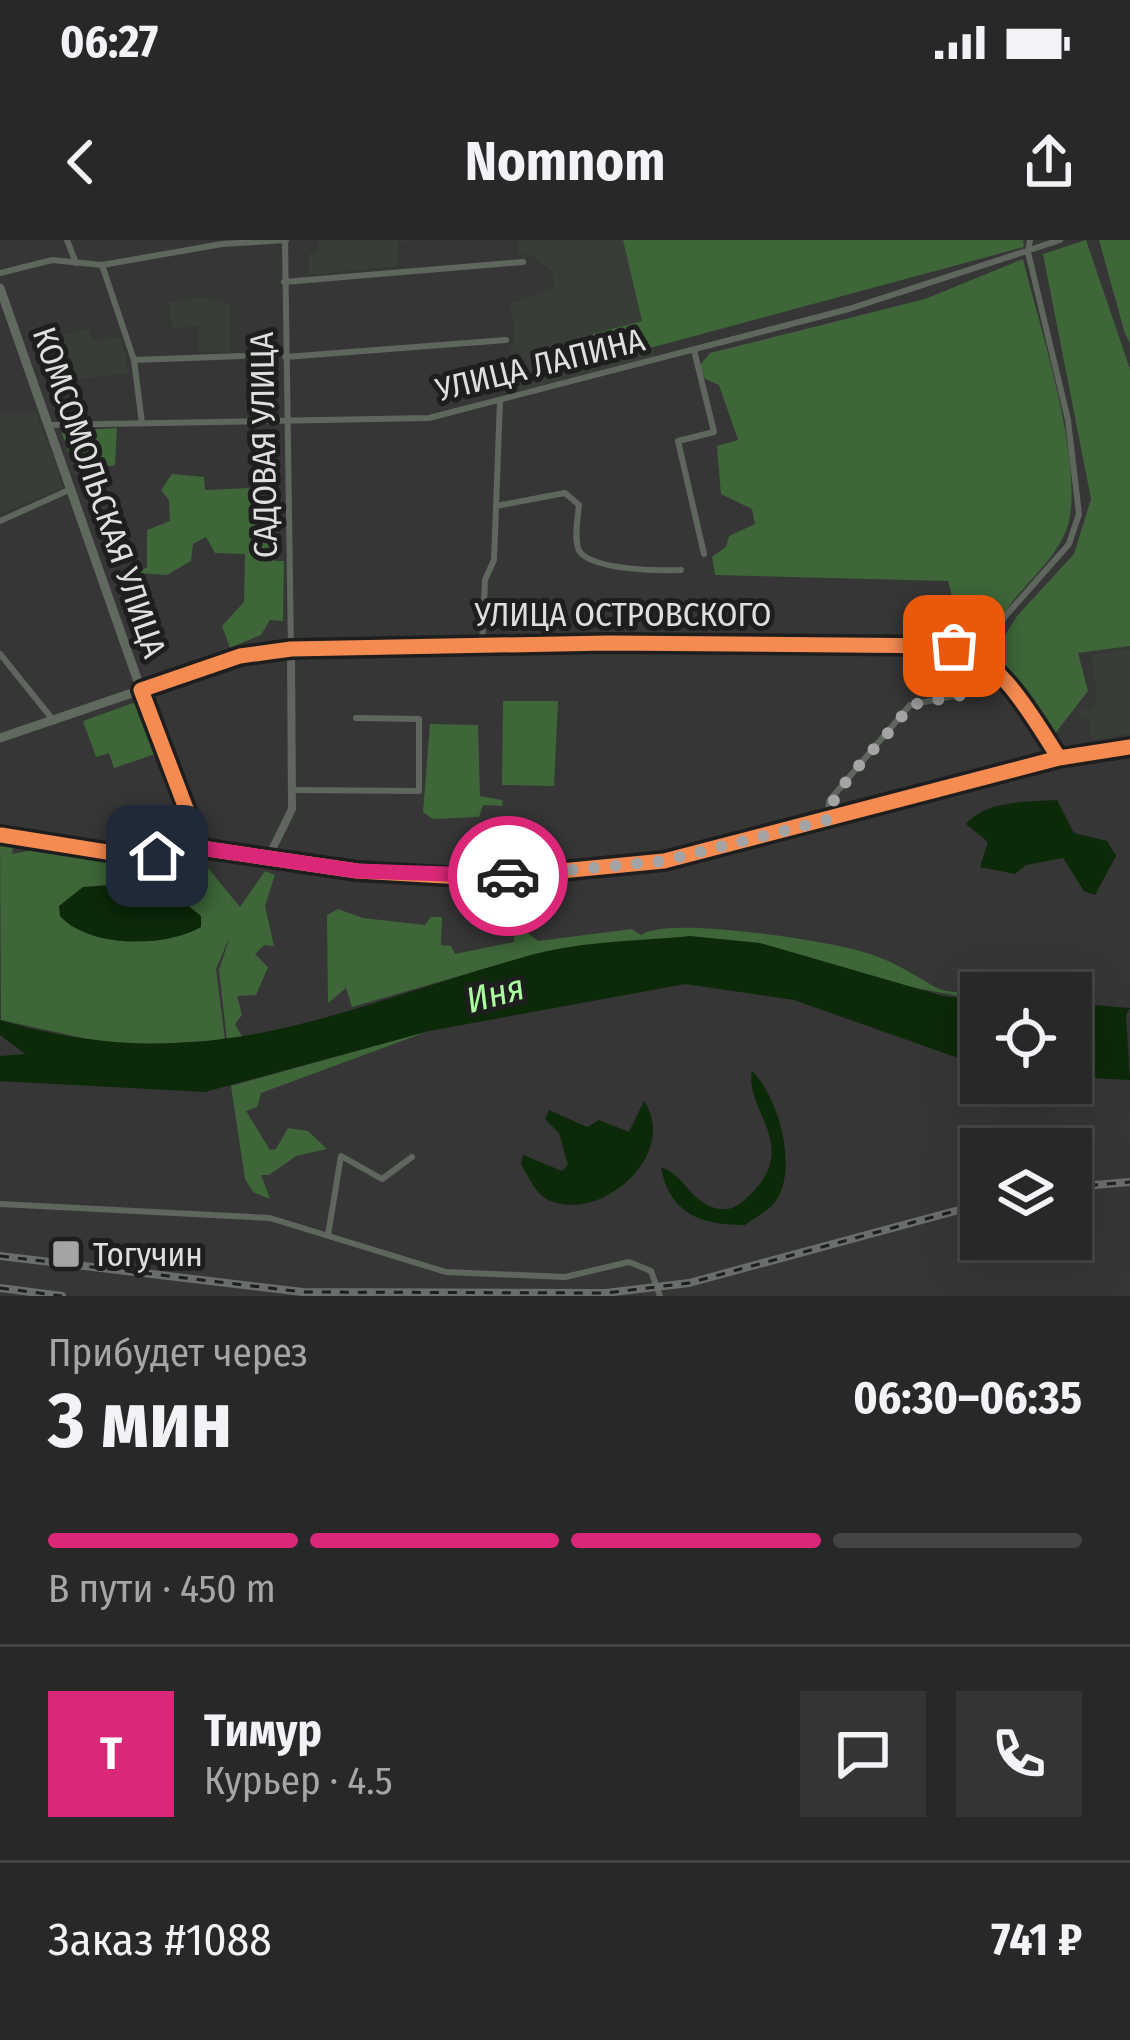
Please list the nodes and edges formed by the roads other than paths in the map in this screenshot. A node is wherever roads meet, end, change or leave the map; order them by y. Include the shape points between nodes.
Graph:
1 (67, 240) edge
2 (285, 240) edge
3 (1030, 240) edge
4 (1060, 240) edge
5 (1028, 252) junction
6 (523, 262) dead end
7 (76, 263) junction
8 (102, 265) junction
9 (0, 273) edge
10 (284, 282) junction
11 (0, 288) edge
12 (506, 340) dead end
13 (694, 350) junction
14 (243, 356) dead end
15 (285, 357) junction
16 (134, 360) junction
17 (500, 401) junction
18 (142, 422) junction
19 (286, 423) junction
20 (50, 425) junction
21 (71, 489) junction
22 (496, 506) junction
23 (0, 521) edge
24 (704, 554) dead end
25 (681, 570) dead end
26 (482, 644) junction
27 (291, 649) junction
28 (0, 654) edge
29 (985, 660) junction
30 (141, 690) junction
31 (356, 718) dead end
32 (54, 721) junction
33 (0, 738) edge
34 (1130, 747) edge
35 (1059, 758) junction
36 (292, 790) junction
37 (827, 820) junction
38 (1, 835) edge
39 (201, 848) junction
40 (271, 858) junction
41 (412, 1156) dead end
42 (0, 1204) edge
43 (328, 1234) junction
44 (660, 1296) edge

1 - 7 street
2 - 8 street
2 - 10 street, САДОВАЯ УЛИЦА
3 - 5 street
4 - 5 street, УЛИЦА ЛАПИНА
5 - 13 street, УЛИЦА ЛАПИНА
5 - 29 street via 1068,420 1079,514 1069,544 1002,620
6 - 10 street
7 - 8 street
7 - 9 street via 52,260
8 - 16 street
10 - 15 street, САДОВАЯ УЛИЦА
11 - 20 main road, КОМСОМОЛЬСКАЯ УЛИЦА
12 - 15 street
13 - 17 street, УЛИЦА ЛАПИНА
13 - 24 street via 714,432 678,441
14 - 16 street
15 - 19 street, САДОВАЯ УЛИЦА
16 - 18 street
17 - 19 street, УЛИЦА ЛАПИНА via 429,418
17 - 22 street
18 - 19 street, УЛИЦА ЛАПИНА
18 - 20 street, УЛИЦА ЛАПИНА
19 - 27 street, САДОВАЯ УЛИЦА
20 - 21 main road, КОМСОМОЛЬСКАЯ УЛИЦА
21 - 23 street
21 - 30 main road, КОМСОМОЛЬСКАЯ УЛИЦА
22 - 25 street via 565,493 579,506 583,556 628,571
22 - 26 street
26 - 27 street, УЛИЦА ОСТРОВСКОГО
26 - 29 street, УЛИЦА ОСТРОВСКОГО via 950,646
27 - 30 street, УЛИЦА ОСТРОВСКОГО via 240,656
27 - 36 street
28 - 32 street
29 - 35 street
29 - 37 street via 978,692 910,705 829,801
30 - 32 main road, УЛИЦА ОСТРОВСКОГО
30 - 39 street, КОМСОМОЛЬСКАЯ УЛИЦА
31 - 36 street via 419,719 419,791
32 - 33 main road, УЛИЦА ОСТРОВСКОГО
34 - 35 street
35 - 37 street
36 - 40 street via 288,826
37 - 40 street via 664,861 498,877
38 - 39 street via 138,857
39 - 40 street
41 - 43 street via 382,1179 341,1156
42 - 43 street via 227,1213
43 - 44 street via 446,1272 565,1277 641,1264

